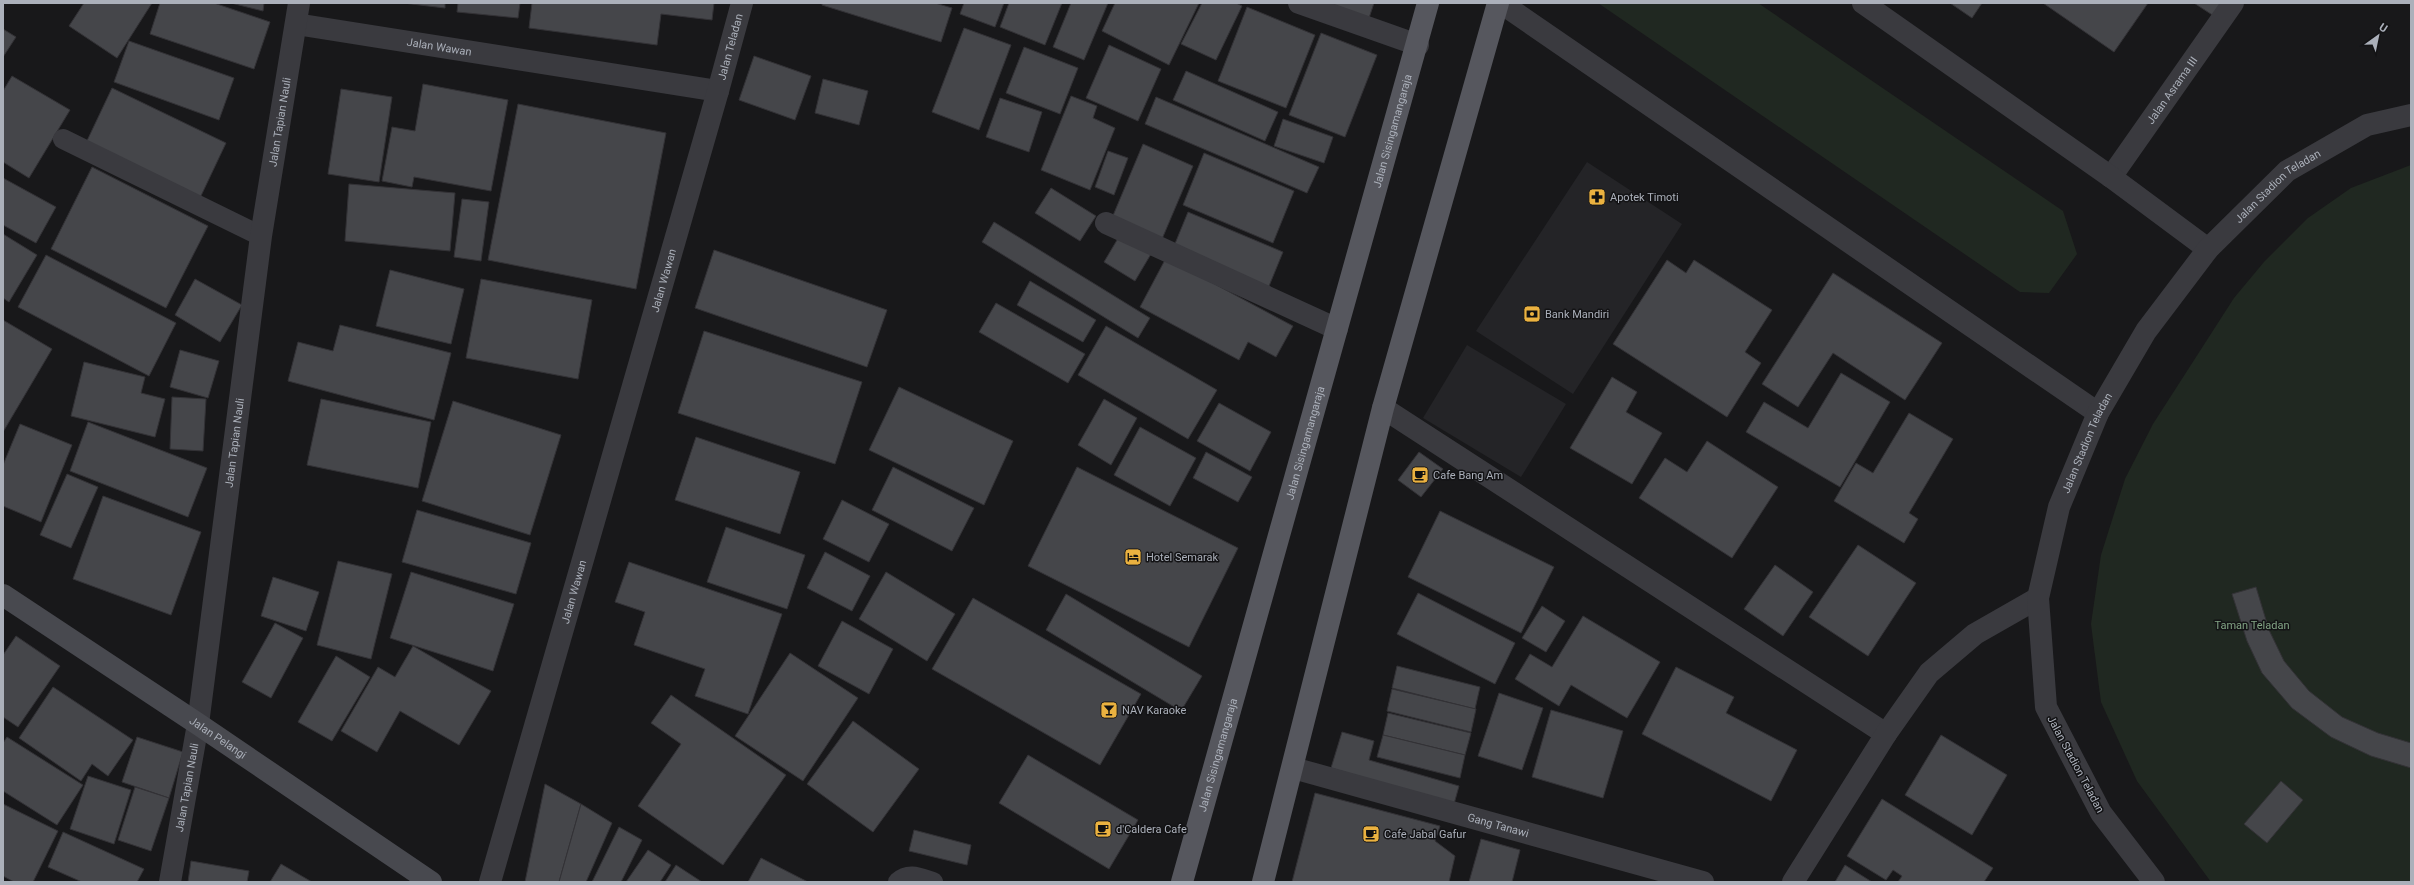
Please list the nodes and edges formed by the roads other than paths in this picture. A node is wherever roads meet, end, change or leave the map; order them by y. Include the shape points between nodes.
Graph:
1 (742, 3) edge
2 (1299, 3) edge
3 (1428, 3) edge
4 (1500, 3) edge
5 (1863, 3) edge
6 (2234, 3) edge
7 (297, 13) edge
8 (1418, 45) junction
9 (718, 91) junction
10 (2411, 115) edge
11 (63, 139) dead end
12 (2111, 177) junction
13 (1106, 223) dead end
14 (261, 236) junction
15 (2208, 249) junction
16 (1337, 329) junction
17 (1384, 408) junction
18 (2098, 413) junction
19 (3, 595) edge
20 (2038, 598) junction
21 (198, 724) junction
22 (1886, 734) junction
23 (1293, 768) junction
24 (170, 882) edge
25 (431, 882) edge
26 (490, 882) edge
27 (898, 882) edge
28 (933, 882) edge
29 (1182, 882) edge
30 (1263, 882) edge
31 (1703, 882) edge
32 (1793, 882) edge
33 (2154, 882) edge

1 - 9 street, Jalan Teladan
2 - 8 street
3 - 8 main road, Jalan Sisingamangaraja
4 - 17 main road
4 - 18 street
5 - 12 street
6 - 12 street, Jalan Asrama III
7 - 9 street, Jalan Wawan
7 - 14 street, Jalan Tapian Nauli
8 - 16 main road, Jalan Sisingamangaraja
9 - 26 street, Jalan Wawan
10 - 15 street, Jalan Stadion Teladan via 2367,125 2287,171
11 - 14 lane
12 - 15 street
13 - 16 street
14 - 21 street, Jalan Tapian Nauli
15 - 18 street, Jalan Stadion Teladan via 2146,331
16 - 29 main road, Jalan Sisingamangaraja
17 - 22 street
17 - 23 main road
18 - 20 street, Jalan Stadion Teladan via 2060,507
19 - 21 main road, Jalan Pelangi
20 - 22 street via 1975,634 1929,674
20 - 33 street, Jalan Stadion Teladan via 2046,706 2101,813
21 - 24 street, Jalan Tapian Nauli
21 - 25 main road, Jalan Pelangi
22 - 32 street
23 - 30 main road
23 - 31 street, Gang Tanawi
27 - 28 lane via 908,876

